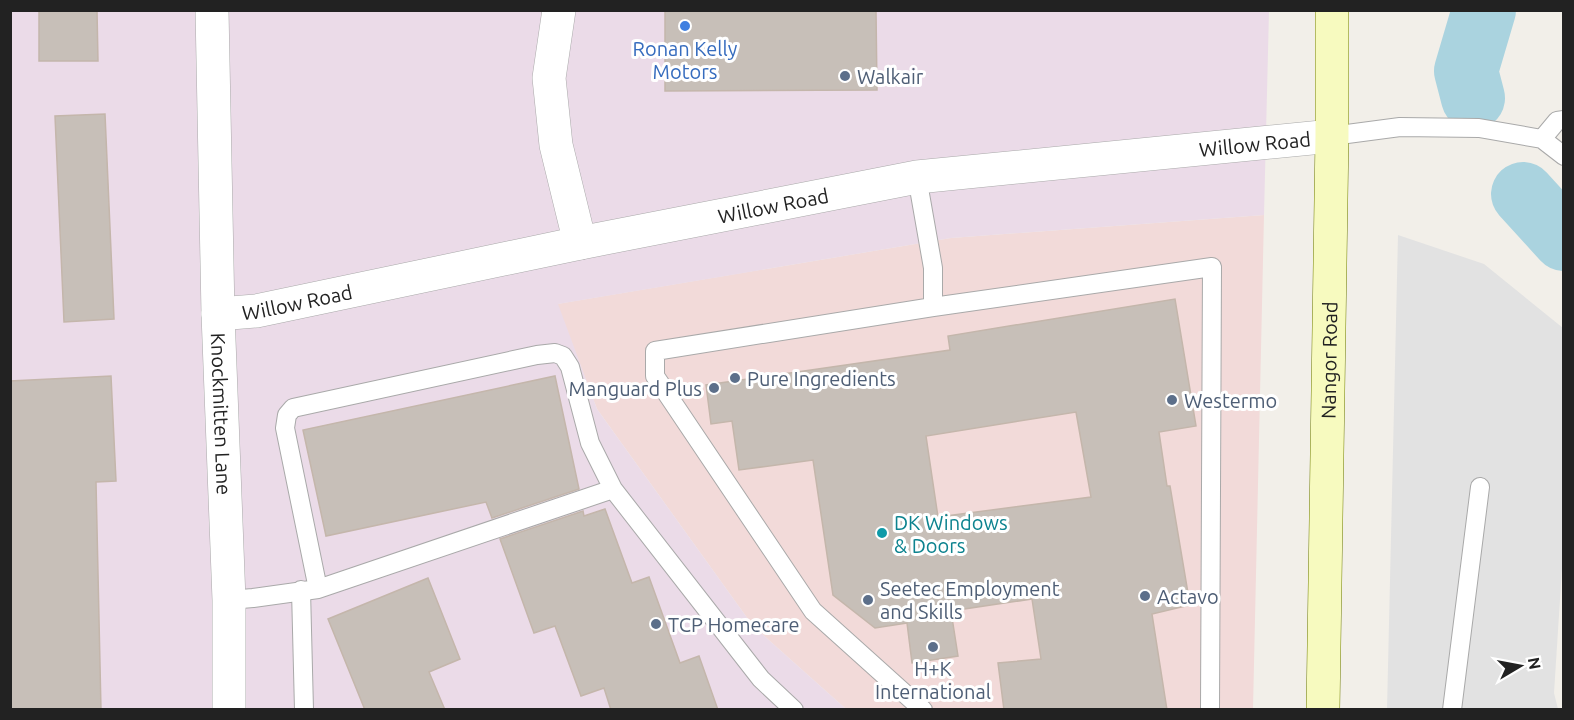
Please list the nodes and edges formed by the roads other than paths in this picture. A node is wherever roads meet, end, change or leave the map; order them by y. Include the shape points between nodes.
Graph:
1 (212, 10) edge
2 (558, 10) edge
3 (1332, 10) edge
4 (1563, 120) edge
5 (1332, 136) junction
6 (1542, 139) junction
7 (1563, 156) edge
8 (917, 177) junction
9 (580, 243) junction
10 (933, 307) junction
11 (219, 314) junction
12 (1480, 487) dead end
13 (613, 489) junction
14 (310, 589) junction
15 (229, 600) junction
16 (229, 710) edge
17 (304, 710) edge
18 (794, 710) edge
19 (923, 710) edge
20 (1210, 710) edge
21 (1323, 710) edge
22 (1452, 710) edge

1 - 11 street, Knockmitten Lane
2 - 9 street via 549,78 556,145
3 - 5 main road, Nangor Road
4 - 6 lane via 1557,121
5 - 6 lane via 1400,127 1479,128
5 - 8 street, Willow Road
5 - 21 main road, Nangor Road
6 - 7 lane
8 - 9 street, Willow Road
8 - 10 lane via 933,268
9 - 11 street, Willow Road via 256,311
10 - 19 lane via 655,351 655,376 813,611
10 - 20 lane via 1212,267
11 - 15 street, Knockmitten Lane
12 - 22 lane
13 - 14 lane
13 - 14 lane via 590,443 570,367 563,356 555,353 293,408 285,428
13 - 18 lane via 760,679
14 - 15 lane
14 - 17 lane
15 - 16 street, Knockmitten Lane

